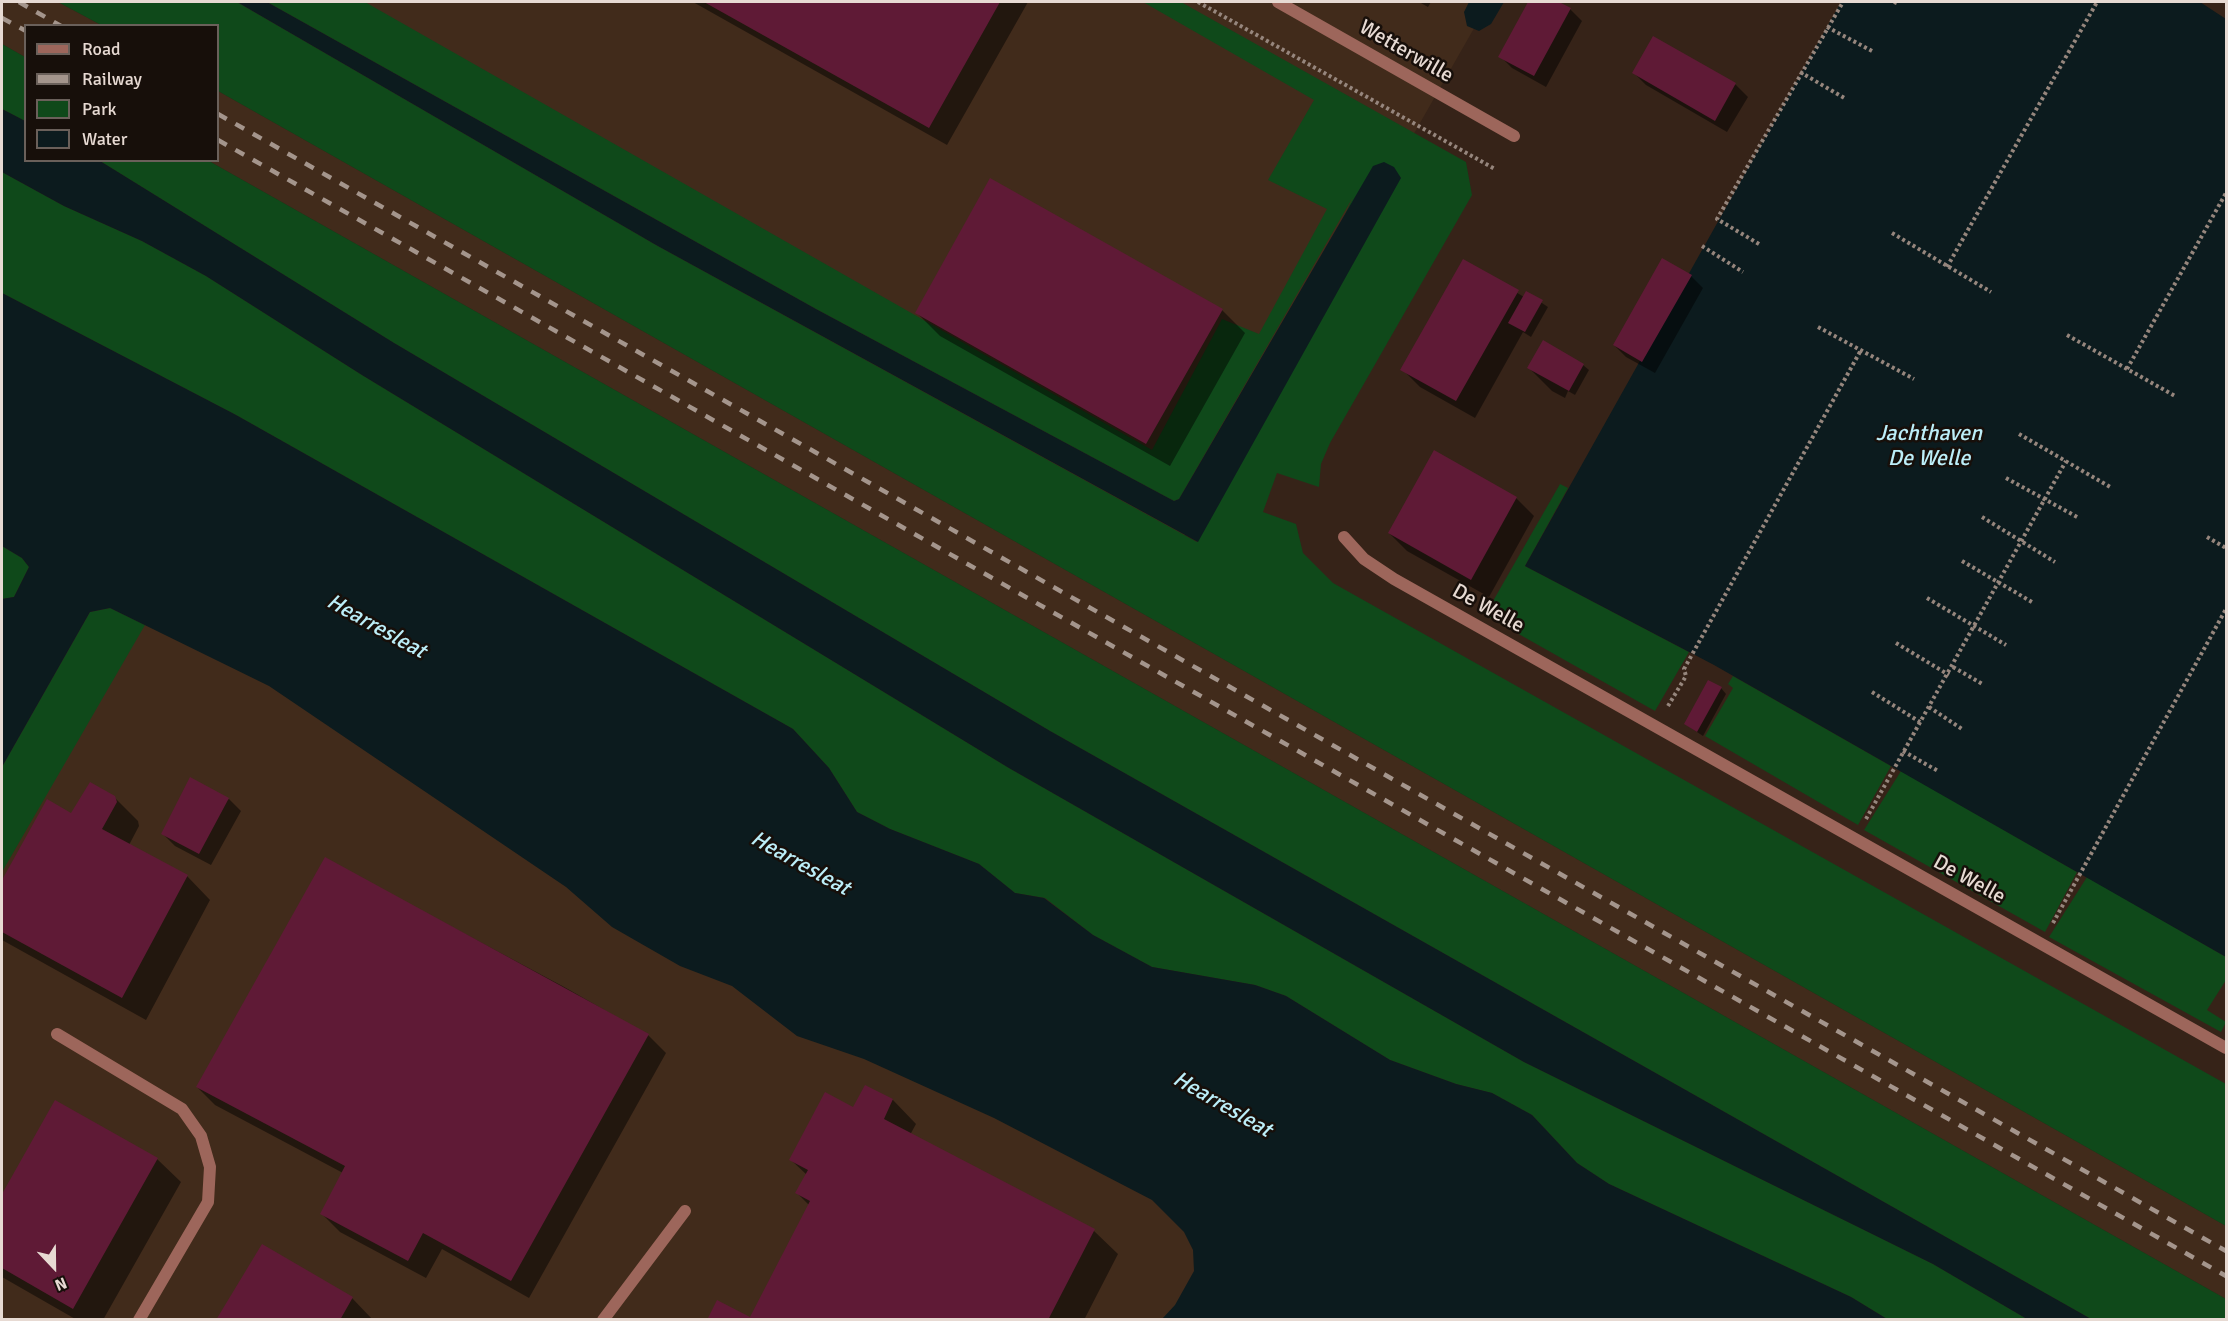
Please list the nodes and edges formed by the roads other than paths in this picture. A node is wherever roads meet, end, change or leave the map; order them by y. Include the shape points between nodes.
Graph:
1 (1278, 2) edge
2 (1514, 136) dead end
3 (1344, 537) dead end
4 (57, 1034) dead end
5 (2226, 1048) edge
6 (685, 1211) dead end
7 (139, 1320) edge
8 (603, 1320) edge

1 - 2 street, Wetterwille
3 - 5 street, De Welle via 1364,559 1394,579
4 - 7 street via 182,1109 201,1136 210,1167 208,1202
6 - 8 street

